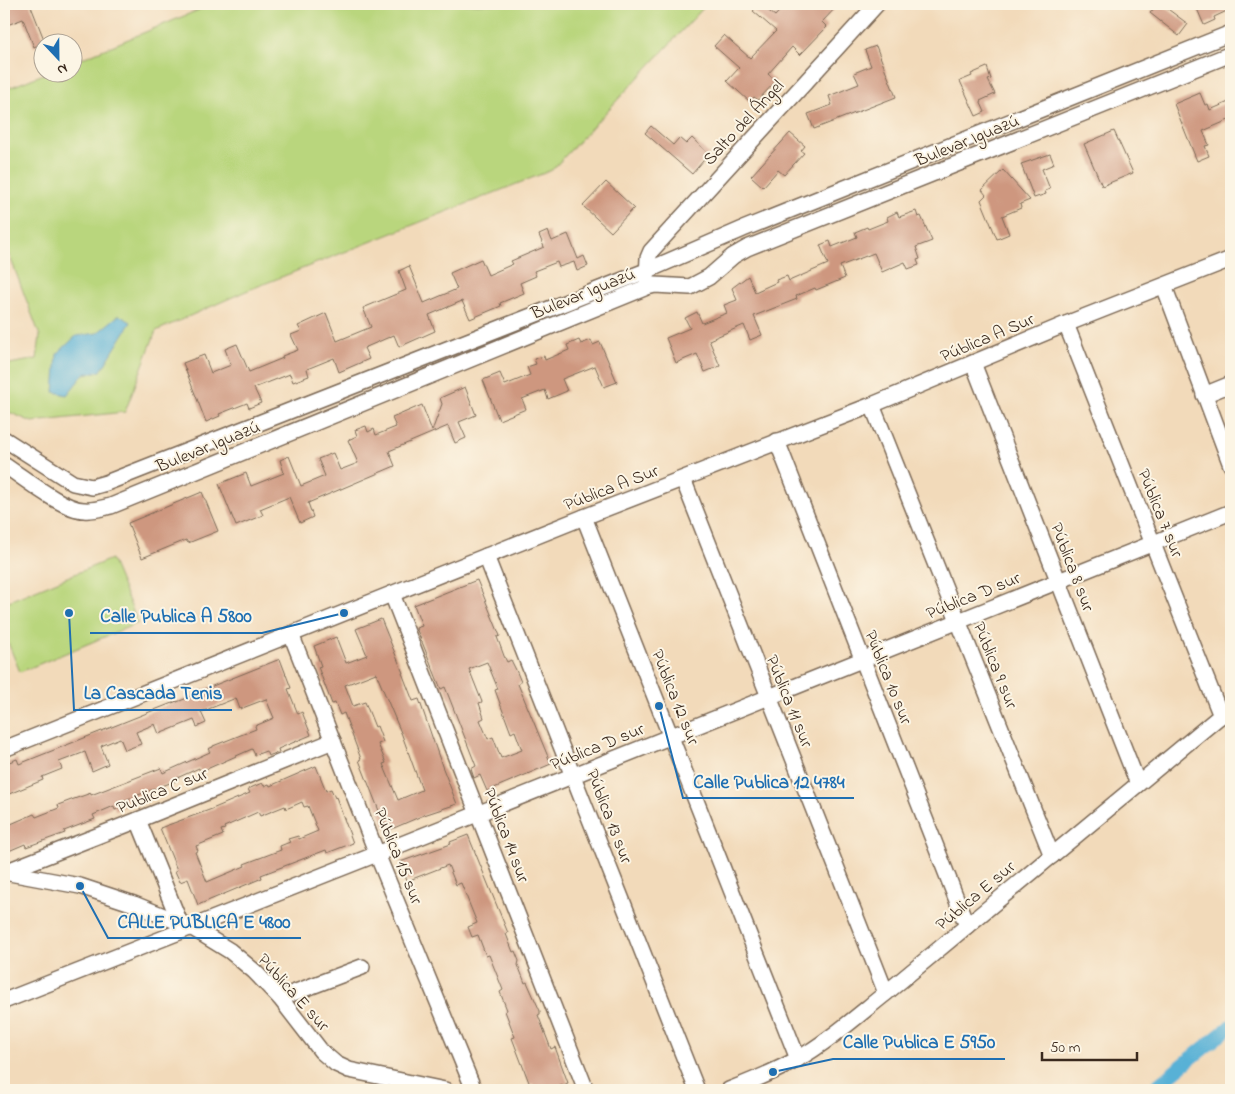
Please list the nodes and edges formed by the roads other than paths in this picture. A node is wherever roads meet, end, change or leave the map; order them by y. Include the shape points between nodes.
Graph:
1 (877, 4) edge
2 (1231, 33) edge
3 (1231, 54) edge
4 (970, 138) junction
5 (977, 156) junction
6 (724, 238) junction
7 (733, 256) junction
8 (1231, 259) edge
9 (646, 270) junction
10 (1164, 286) junction
11 (647, 287) junction
12 (1066, 324) junction
13 (973, 363) junction
14 (372, 379) junction
15 (1231, 384) edge
16 (1204, 395) junction
17 (379, 397) junction
18 (872, 405) junction
19 (4, 439) edge
20 (777, 441) junction
21 (4, 465) edge
22 (1231, 465) edge
23 (124, 476) junction
24 (682, 479) junction
25 (132, 498) junction
26 (1231, 512) edge
27 (584, 517) junction
28 (1153, 544) junction
29 (486, 556) junction
30 (1058, 581) junction
31 (392, 594) junction
32 (958, 621) junction
33 (291, 634) junction
34 (862, 660) junction
35 (768, 697) junction
36 (1226, 711) edge
37 (672, 736) junction
38 (333, 741) junction
39 (4, 750) edge
40 (574, 775) junction
41 (1138, 784) junction
42 (478, 813) junction
43 (138, 820) junction
44 (377, 854) junction
45 (1052, 856) junction
46 (4, 872) edge
47 (185, 925) junction
48 (967, 926) junction
49 (362, 967) dead end
50 (886, 993) junction
51 (280, 998) junction
52 (4, 1001) edge
53 (798, 1059) junction
54 (445, 1090) edge
55 (474, 1090) edge
56 (586, 1090) edge
57 (697, 1090) edge
58 (729, 1090) edge

1 - 9 street, Salto del Ángel via 651,251
2 - 4 street, Bulevar Iguazú
3 - 5 street, Bulevar Iguazú
4 - 5 street
4 - 6 street, Bulevar Iguazú
5 - 7 street, Bulevar Iguazú
6 - 7 street via 732,248
6 - 9 street, Bulevar Iguazú
7 - 11 street, Bulevar Iguazú via 709,277 690,287
8 - 10 street, Pública A Sur
9 - 11 street
9 - 14 street, Bulevar Iguazú
10 - 12 street, Pública A Sur
10 - 16 street
11 - 17 street, Bulevar Iguazú
12 - 13 street, Pública A Sur
12 - 28 street, Pública 7 sur
13 - 18 street, Pública A Sur
13 - 30 street, Pública 8 sur
14 - 17 street
14 - 23 street, Bulevar Iguazú
15 - 16 street
16 - 22 street
17 - 25 street, Bulevar Iguazú
18 - 20 street, Pública A Sur
18 - 32 street, Pública 9 sur
19 - 23 street, Bulevar Iguazú via 73,483 92,487
20 - 24 street, Pública A Sur
20 - 34 street, Pública 10 sur
21 - 25 street, Bulevar Iguazú via 74,508 96,510
23 - 25 street
24 - 27 street, Pública A Sur
24 - 35 street, Pública 11 sur
26 - 28 street, Pública D sur
27 - 29 street, Pública A Sur
27 - 37 street, Pública 12 sur
28 - 30 street, Pública D sur
28 - 36 street, Pública 7 sur
29 - 31 street, Pública A Sur
29 - 40 street, Pública 13 sur
30 - 32 street, Pública D sur
30 - 41 street, Pública 8 sur
31 - 33 street, Pública A Sur
31 - 42 street, Pública 14 sur
32 - 34 street, Pública D sur
32 - 45 street, Pública 9 sur
33 - 38 street, Pública 15 sur
33 - 39 street, Pública A Sur
34 - 35 street, Pública D sur
34 - 48 street, Pública 10 sur
35 - 37 street, Pública D sur
35 - 50 street, Pública 11 sur
36 - 41 street, Pública E sur
37 - 40 street, Pública D sur
37 - 53 street, Pública 12 sur
38 - 43 street, Publica C sur
38 - 44 street, Pública 15 sur
40 - 42 street, Pública D sur
40 - 57 street, Pública 13 sur
41 - 45 street, Pública E sur
42 - 44 street, Pública D sur
42 - 56 street, Pública 14 sur
43 - 46 street, Publica C sur
43 - 47 street
44 - 47 street, Pública D sur
44 - 55 street, Pública 15 sur
45 - 48 street, Pública E sur
46 - 47 street, Pública E sur via 80,886
47 - 51 street, Pública E sur via 230,951
47 - 52 street, Pública D sur
48 - 50 street, Pública E sur
49 - 51 street
50 - 53 street, Pública E sur
51 - 54 street, Pública E sur via 321,1051 336,1064 350,1070
53 - 58 street, Pública E sur

